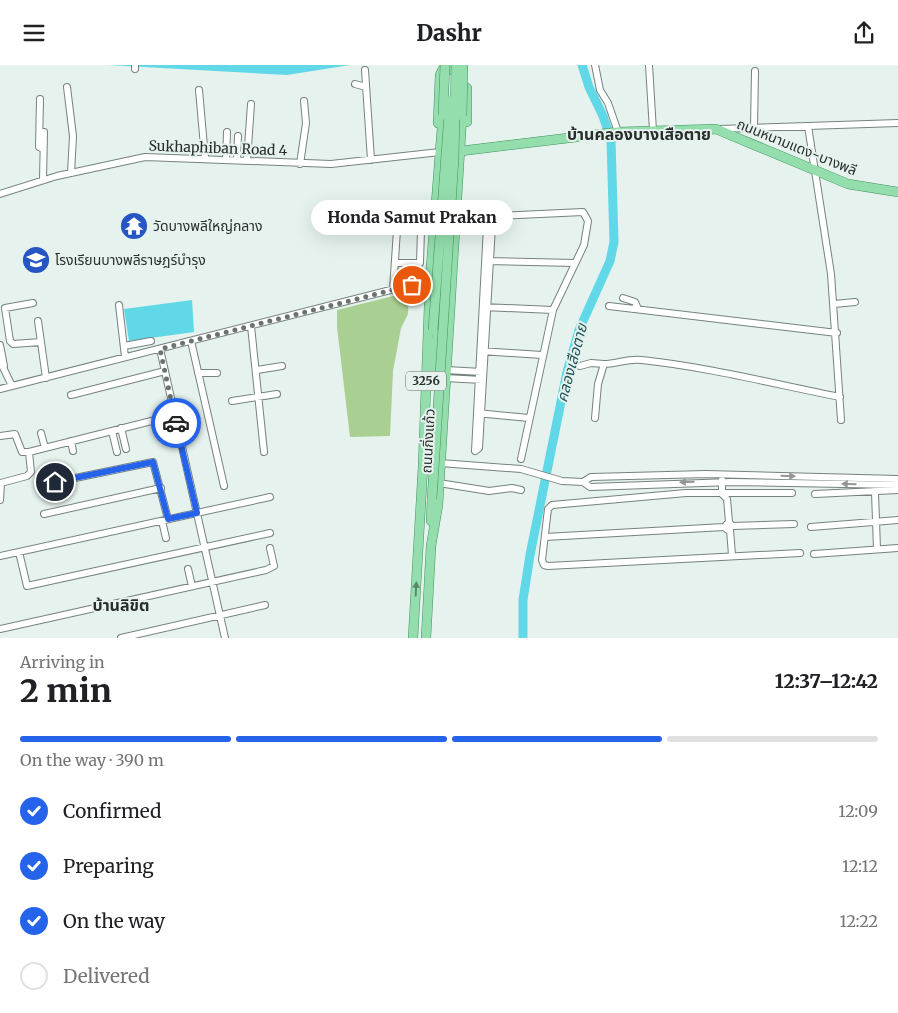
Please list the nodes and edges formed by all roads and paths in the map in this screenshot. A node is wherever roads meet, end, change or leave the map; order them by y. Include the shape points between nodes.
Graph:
1 (444, 65) edge
2 (450, 65) edge
3 (456, 65) edge
4 (463, 65) edge
5 (594, 65) edge
6 (649, 65) edge
7 (365, 70) dead end
8 (755, 71) dead end
9 (355, 84) dead end
10 (68, 87) dead end
11 (366, 87) junction
12 (199, 90) dead end
13 (40, 99) dead end
14 (304, 101) dead end
15 (251, 104) dead end
16 (443, 119) junction
17 (898, 123) edge
18 (808, 126) junction
19 (754, 127) junction
20 (716, 129) junction
21 (653, 131) junction
22 (44, 132) dead end
23 (227, 132) dead end
24 (616, 132) junction
25 (238, 136) dead end
26 (461, 146) junction
27 (440, 148) junction
28 (43, 149) junction
29 (451, 153) junction
30 (205, 158) junction
31 (226, 160) junction
32 (237, 160) junction
33 (371, 160) junction
34 (247, 161) junction
35 (300, 163) junction
36 (814, 171) junction
37 (71, 173) junction
38 (43, 181) junction
39 (898, 192) edge
40 (0, 194) edge
41 (488, 261) junction
42 (395, 263) junction
43 (576, 263) junction
44 (430, 280) junction
45 (393, 290) junction
46 (623, 298) dead end
47 (855, 302) dead end
48 (33, 303) dead end
49 (834, 304) junction
50 (119, 305) dead end
51 (609, 306) dead end
52 (485, 307) junction
53 (638, 309) junction
54 (553, 310) junction
55 (38, 321) dead end
56 (251, 326) junction
57 (837, 333) junction
58 (151, 341) dead end
59 (191, 341) junction
60 (41, 342) junction
61 (0, 345) edge
62 (124, 346) junction
63 (160, 349) junction
64 (483, 351) junction
65 (542, 355) junction
66 (126, 357) junction
67 (2, 364) edge
68 (604, 364) junction
69 (282, 366) dead end
70 (580, 366) dead end
71 (257, 370) junction
72 (165, 371) junction
73 (481, 372) junction
74 (198, 373) junction
75 (217, 373) dead end
76 (446, 374) junction
77 (431, 375) junction
78 (468, 375) junction
79 (46, 378) junction
80 (481, 380) junction
81 (426, 385) junction
82 (12, 386) junction
83 (0, 389) edge
84 (277, 394) dead end
85 (71, 395) dead end
86 (259, 397) junction
87 (840, 397) junction
88 (232, 401) dead end
89 (478, 414) junction
90 (174, 415) junction
91 (529, 418) junction
92 (595, 419) dead end
93 (841, 420) dead end
94 (122, 429) junction
95 (112, 431) junction
96 (42, 433) dead end
97 (0, 436) edge
98 (71, 441) junction
99 (45, 448) junction
100 (126, 449) dead end
101 (73, 451) dead end
102 (29, 452) junction
103 (117, 452) dead end
104 (264, 452) dead end
105 (520, 459) dead end
106 (440, 463) junction
107 (623, 477) junction
108 (722, 478) junction
109 (731, 478) junction
110 (898, 479) edge
111 (583, 482) junction
112 (439, 483) junction
113 (41, 485) dead end
114 (872, 485) junction
115 (898, 485) edge
116 (224, 486) dead end
117 (623, 486) junction
118 (161, 488) junction
119 (521, 490) dead end
120 (898, 490) edge
121 (792, 493) dead end
122 (815, 494) dead end
123 (726, 496) junction
124 (270, 497) dead end
125 (0, 500) edge
126 (197, 513) junction
127 (44, 514) dead end
128 (165, 520) junction
129 (898, 520) edge
130 (875, 522) junction
131 (794, 524) dead end
132 (729, 526) junction
133 (811, 527) dead end
134 (270, 533) dead end
135 (545, 537) junction
136 (166, 538) dead end
137 (432, 541) junction
138 (205, 548) junction
139 (270, 548) dead end
140 (898, 548) edge
141 (877, 549) junction
142 (19, 552) junction
143 (800, 553) dead end
144 (814, 554) dead end
145 (732, 555) junction
146 (0, 556) edge
147 (188, 569) dead end
148 (212, 581) junction
149 (192, 586) junction
150 (265, 605) dead end
151 (220, 616) junction
152 (0, 629) edge
153 (120, 638) edge
154 (225, 638) edge
155 (413, 638) edge
156 (426, 638) edge

1 - 16 main road, ถนนกิ่งแก้ว / 3256, bridge
2 - 77 main road, 3256, bridge
3 - 137 main road, 3256, bridge via 454,159
4 - 26 main road, ถนนกิ่งแก้ว / 3256, bridge
5 - 24 street
6 - 21 street
7 - 11 street
8 - 19 street
9 - 11 street
10 - 37 street via 73,136
11 - 33 street
12 - 30 street
13 - 28 street via 39,147
14 - 35 street via 306,123
15 - 34 street
16 - 27 main road, ถนนกิ่งแก้ว / 3256
16 - 29 main road
17 - 18 street, ถนนหนามแดง-บางพลี
18 - 19 street, ถนนหนามแดง-บางพลี
18 - 36 street
19 - 20 street, ถนนหนามแดง-บางพลี
20 - 21 main road, ถนนหนามแดง-บางพลี
20 - 36 main road, ถนนหนามแดง-บางพลี
21 - 24 main road, ถนนหนามแดง-บางพลี
22 - 28 street
23 - 31 street
24 - 26 main road, ถนนหนามแดง-บางพลี
25 - 32 street
26 - 27 main road via 466,127 465,75 460,69 443,69 439,81
26 - 29 street
26 - 76 main road, ถนนกิ่งแก้ว / 3256
27 - 33 street, Sukhaphiban Road 4
27 - 44 main road, ถนนกิ่งแก้ว / 3256
28 - 38 street
29 - 77 main road, 3256 via 436,356
30 - 31 street, Sukhaphiban Road 4
30 - 37 street, Sukhaphiban Road 4 via 137,158
31 - 32 street, Sukhaphiban Road 4
32 - 34 street, Sukhaphiban Road 4
33 - 35 street, Sukhaphiban Road 4
34 - 35 street, Sukhaphiban Road 4
36 - 39 main road, ถนนหนามแดง-บางพลี via 848,184
36 - 49 street
37 - 38 street, Sukhaphiban Road 4
38 - 40 street, Sukhaphiban Road 4
41 - 43 street
41 - 43 street via 490,221 495,216 583,212 587,216 588,227
41 - 52 street
42 - 42 street via 397,230 421,230 420,263
42 - 45 street
43 - 54 street
44 - 45 street
44 - 81 main road, ถนนกิ่งแก้ว / 3256
45 - 56 street
46 - 53 street via 635,302
47 - 49 street
48 - 60 street via 4,308 10,341 13,344
49 - 57 street
50 - 62 street
51 - 53 street
52 - 54 street
52 - 64 street
53 - 57 street
54 - 65 street
55 - 60 street
56 - 59 street
56 - 71 street
57 - 87 street
58 - 62 street
59 - 63 street
59 - 74 street
60 - 79 street
61 - 67 street
62 - 66 street
63 - 66 street
63 - 72 street
64 - 65 street
64 - 73 street
65 - 91 street
66 - 79 street
67 - 82 street
68 - 70 street
68 - 87 street via 641,360 677,364
68 - 92 street via 598,384
69 - 71 street
71 - 86 street
72 - 85 street
72 - 90 street
73 - 78 street
73 - 80 street
74 - 75 street
74 - 116 street
76 - 78 street
76 - 106 main road, ถนนกิ่งแก้ว / 3256
77 - 81 main road, 3256
78 - 80 street
79 - 82 street
80 - 89 street
155 -> 81 main road, ถนนกิ่งแก้ว / 3256
82 - 83 street
84 - 86 street
86 - 88 street
86 - 104 street
87 - 93 street
89 - 89 street via 479,449 475,451
89 - 91 street
90 - 94 street
90 - 126 street
91 - 105 street
94 - 95 street
94 - 100 street
95 - 98 street
95 - 103 street
96 - 99 street
97 - 102 street via 15,434 22,452
98 - 99 street
98 - 101 street
99 - 102 street
102 - 125 street via 31,472 1,483
106 - 111 street via 521,469 562,481
106 - 112 main road, ถนนกิ่งแก้ว / 3256
107 - 108 street
107 - 111 street via 591,477
107 - 117 street
108 - 109 street
108 -> 117 street
108 - 123 street
109 - 114 street
109 - 123 street
110 - 114 street
111 - 117 street via 590,487
112 - 119 street via 490,491
112 - 137 main road, ถนนกิ่งแก้ว / 3256
113 - 118 street via 150,462 155,465
114 - 115 street
114 - 120 street
114 - 122 street
114 - 130 street
118 - 127 street
118 - 128 street
121 - 123 street
123 - 132 street
123 - 135 street via 664,495 554,505 548,509
124 - 126 street
126 - 128 street
126 - 138 street
128 - 136 street
128 - 142 street
129 - 130 street
130 - 133 street
130 - 141 street
131 - 132 street
132 - 135 street
132 - 145 street
134 - 138 street
135 - 145 street via 542,560 548,566
137 - 156 main road, ถนนกิ่งแก้ว / 3256
138 - 142 street via 26,586
138 - 148 street
139 - 148 street via 274,565 271,569
140 - 141 street
141 - 144 street
142 - 146 street
143 - 145 street
147 - 149 street
148 - 149 street
148 - 151 street
149 - 152 street
150 - 151 street
151 - 153 street
151 - 154 street

